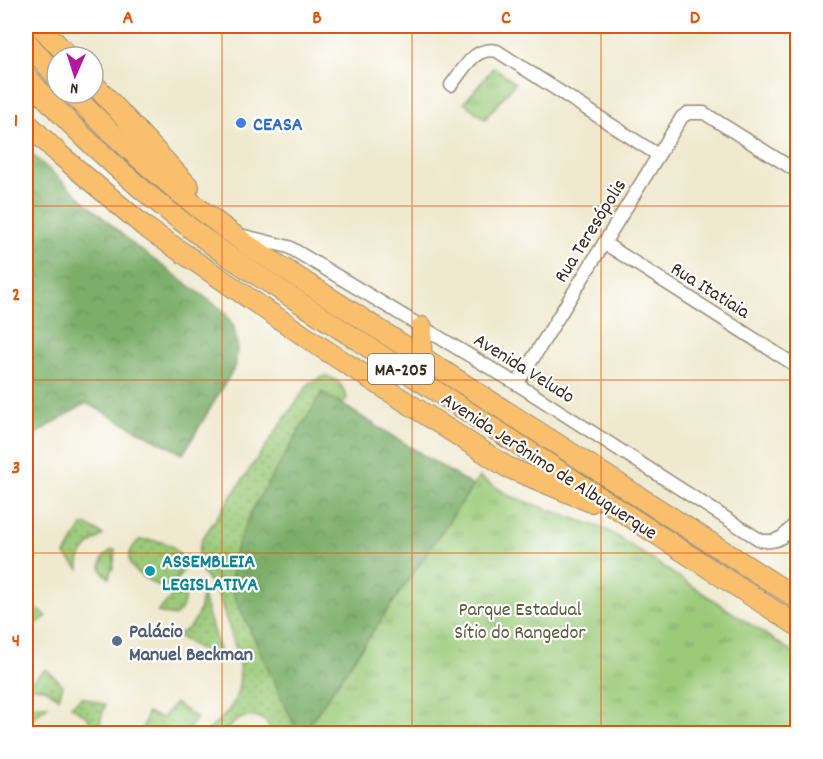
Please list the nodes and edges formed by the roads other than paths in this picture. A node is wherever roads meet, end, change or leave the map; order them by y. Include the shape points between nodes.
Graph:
1 (40, 26) edge
2 (26, 41) edge
3 (58, 45) edge
4 (45, 63) edge
5 (26, 76) edge
6 (452, 85) dead end
7 (105, 96) edge
8 (84, 105) edge
9 (26, 122) edge
10 (658, 155) junction
11 (798, 172) edge
12 (231, 233) junction
13 (604, 243) junction
14 (422, 327) junction
15 (421, 356) junction
16 (798, 367) edge
17 (517, 384) junction
18 (571, 453) junction
19 (571, 479) junction
20 (548, 486) junction
21 (630, 517) junction
22 (798, 519) edge
23 (798, 599) edge
24 (798, 626) edge

1 - 3 main road
2 - 4 main road
5 - 19 main road, Avenida Jerônimo de Albuquerque / MA-205 via 74,129 188,228
6 - 10 street via 476,54 497,51
7 - 12 main road, Avenida Jerônimo de Albuquerque
8 - 12 main road, Avenida Jerônimo de Albuquerque / MA-205 via 141,160
9 - 20 main road via 145,227 177,250 501,464
10 - 11 street, Rua Teresópolis via 682,117 704,113
10 - 13 street, Rua Teresópolis
12 - 14 street, Avenida Veludo via 289,247
12 - 15 main road, Avenida Jerônimo de Albuquerque / MA-205
13 - 16 street, Rua Itatiaia
13 - 17 street, Rua Teresópolis
14 - 15 main road
14 - 17 street, Avenida Veludo
15 - 18 main road, Avenida Jerônimo de Albuquerque / MA-205
17 - 22 street, Avenida Veludo via 760,540 775,541
18 - 19 main road via 575,472
18 - 23 main road, Avenida Jerônimo de Albuquerque / MA-205
19 - 20 main road
19 - 21 main road, Avenida Jerônimo de Albuquerque / MA-205
20 - 21 main road
21 - 24 main road, Avenida Jerônimo de Albuquerque / MA-205

